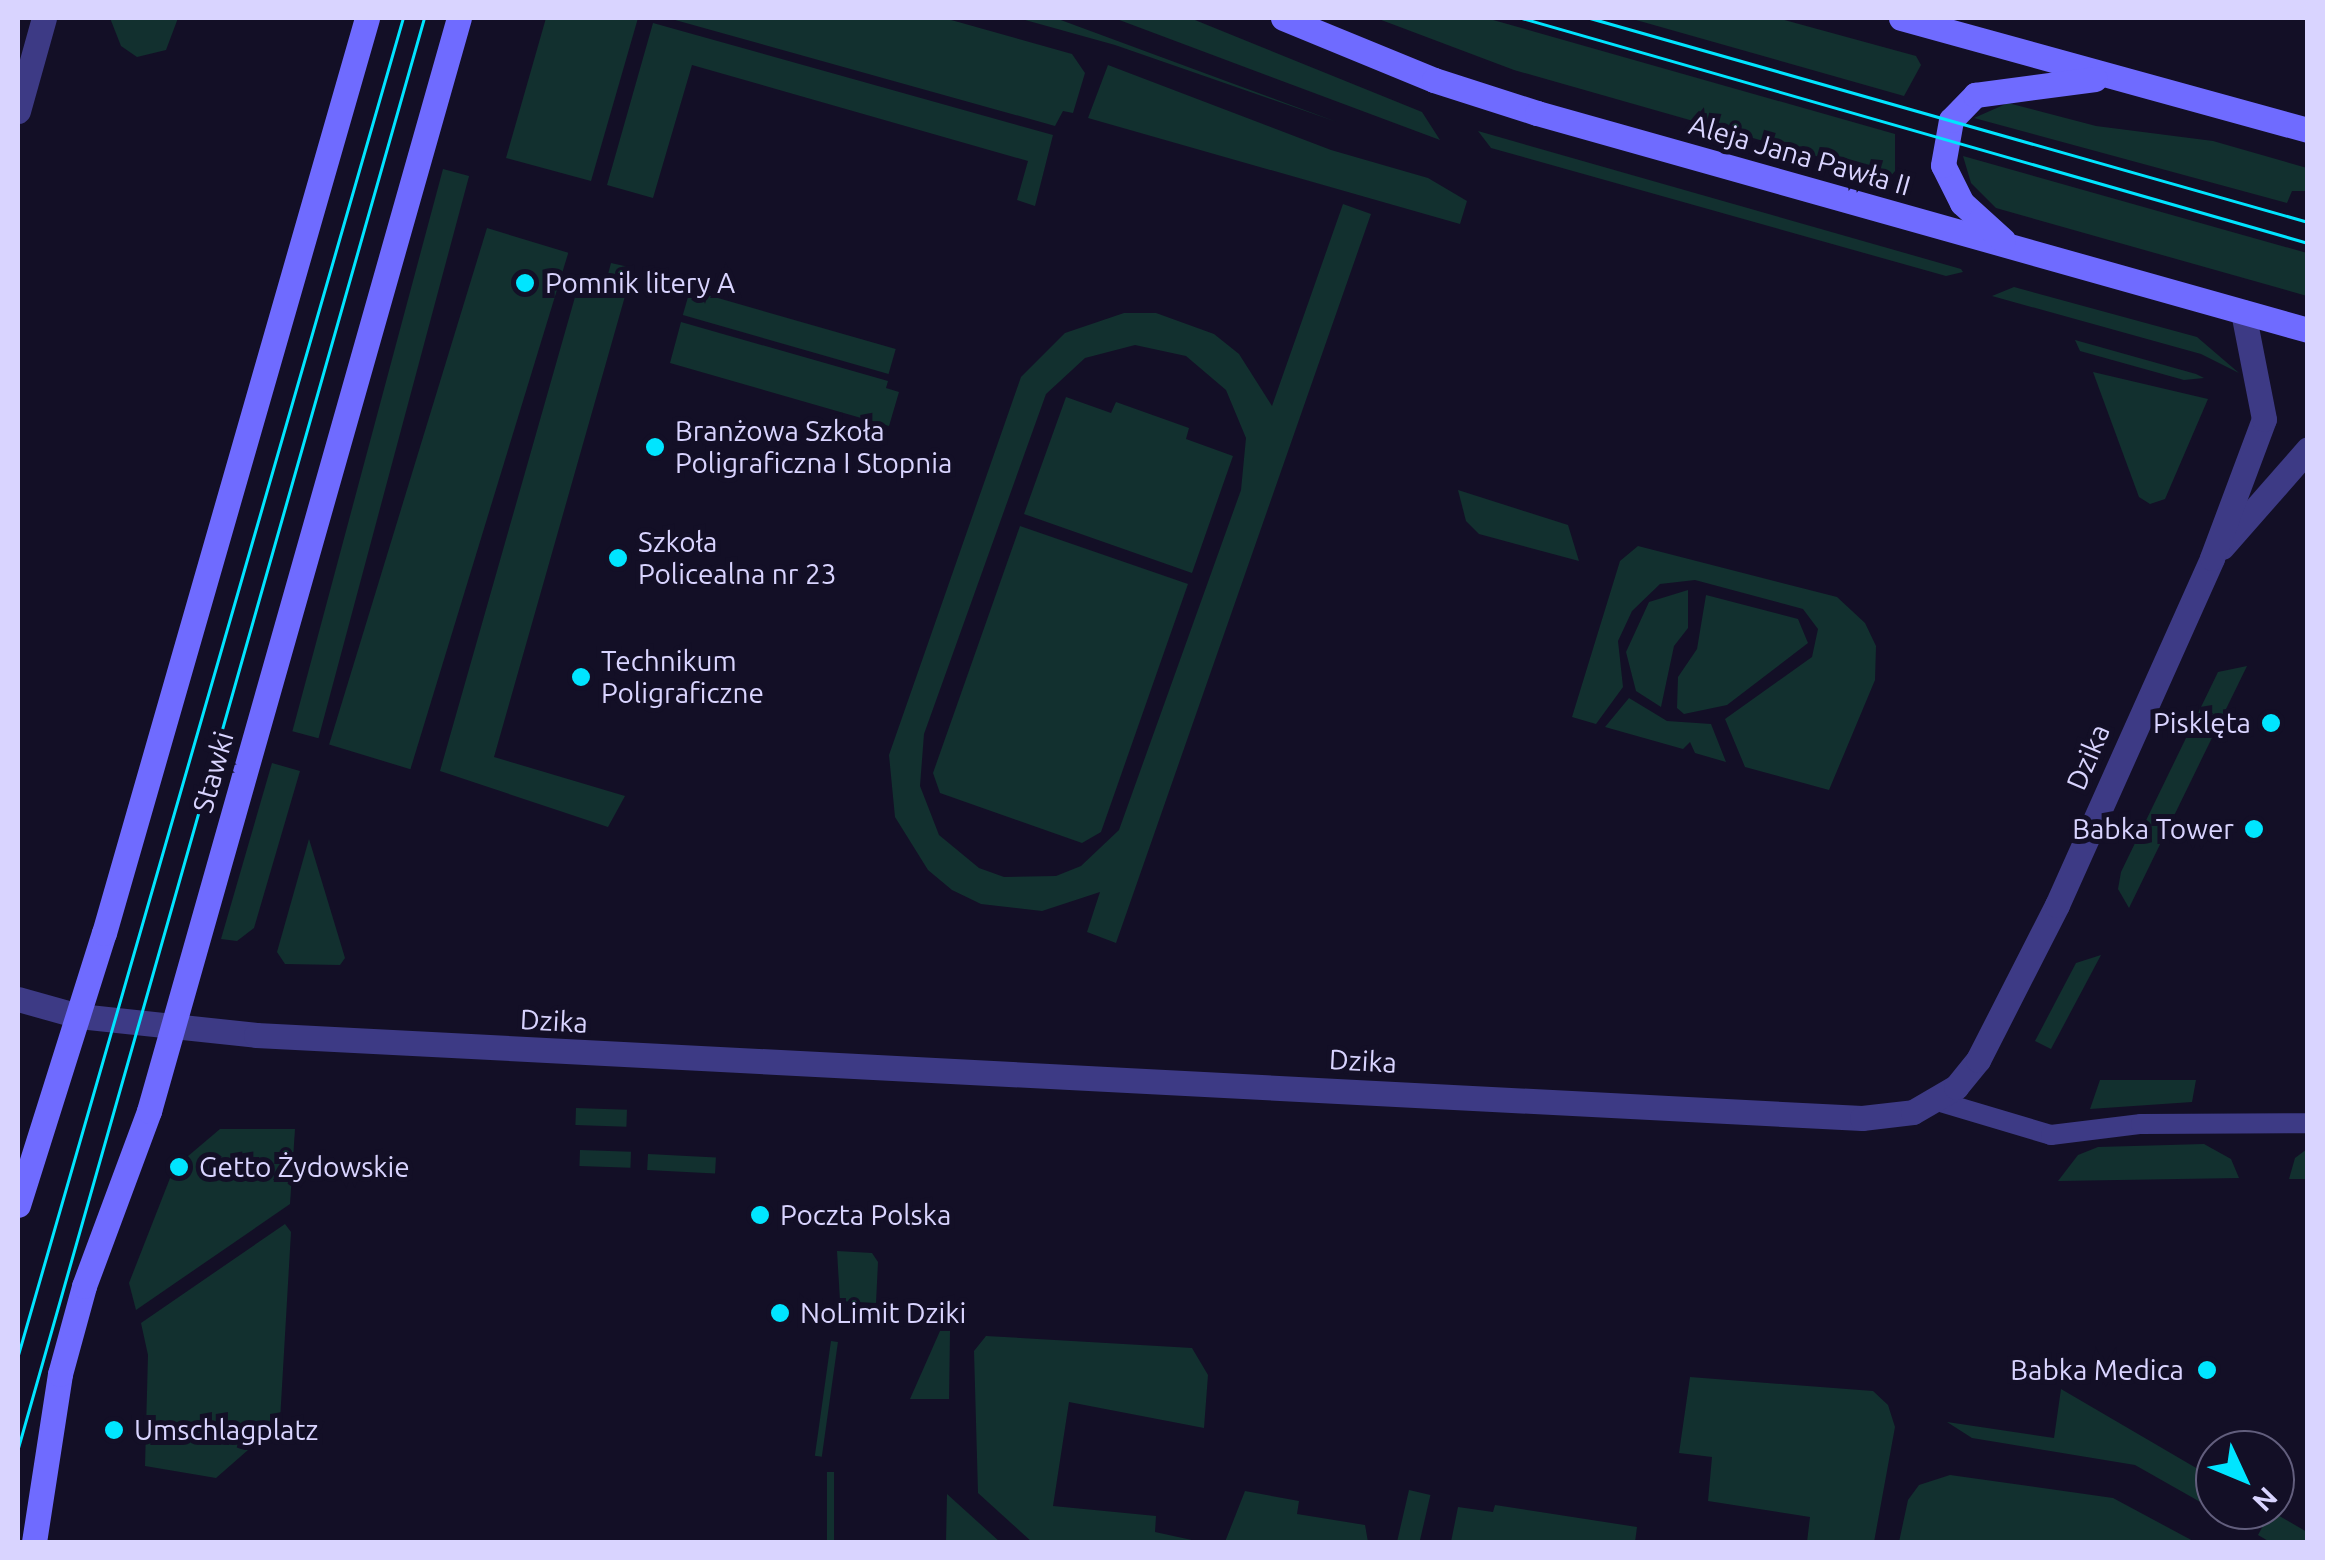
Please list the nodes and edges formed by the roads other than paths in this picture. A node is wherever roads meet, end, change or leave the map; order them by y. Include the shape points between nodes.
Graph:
1 (44, 18) edge
2 (367, 18) edge
3 (459, 18) edge
4 (1283, 18) edge
5 (1901, 18) edge
6 (2120, 78) junction
7 (18, 110) edge
8 (2308, 130) edge
9 (2008, 246) junction
10 (2244, 312) junction
11 (2308, 330) edge
12 (2308, 448) edge
13 (2212, 558) junction
14 (18, 999) edge
15 (79, 1016) junction
16 (172, 1027) junction
17 (1937, 1101) junction
18 (2308, 1124) edge
19 (18, 1205) edge
20 (34, 1542) edge

1 - 7 street
2 - 15 street
3 - 16 street, Stawki
4 - 9 street, Aleja Jana Pawła II via 1434,80 1537,113
5 - 6 street
6 - 8 street
6 - 9 street via 2034,82 1975,94 1951,120 1942,165 1952,186
9 - 10 street, Aleja Jana Pawła II
10 - 11 street, Aleja Jana Pawła II
10 - 13 street, Dzika via 2264,419
12 - 13 street, Dzika
13 - 17 street, Dzika via 2057,905 1978,1060
14 - 15 street, Dzika
15 - 16 street, Dzika
15 - 19 street
16 - 17 street, Dzika via 1862,1118 1896,1117
16 - 20 street, Stawki via 56,1388
17 - 18 lane via 2051,1135 2141,1124

